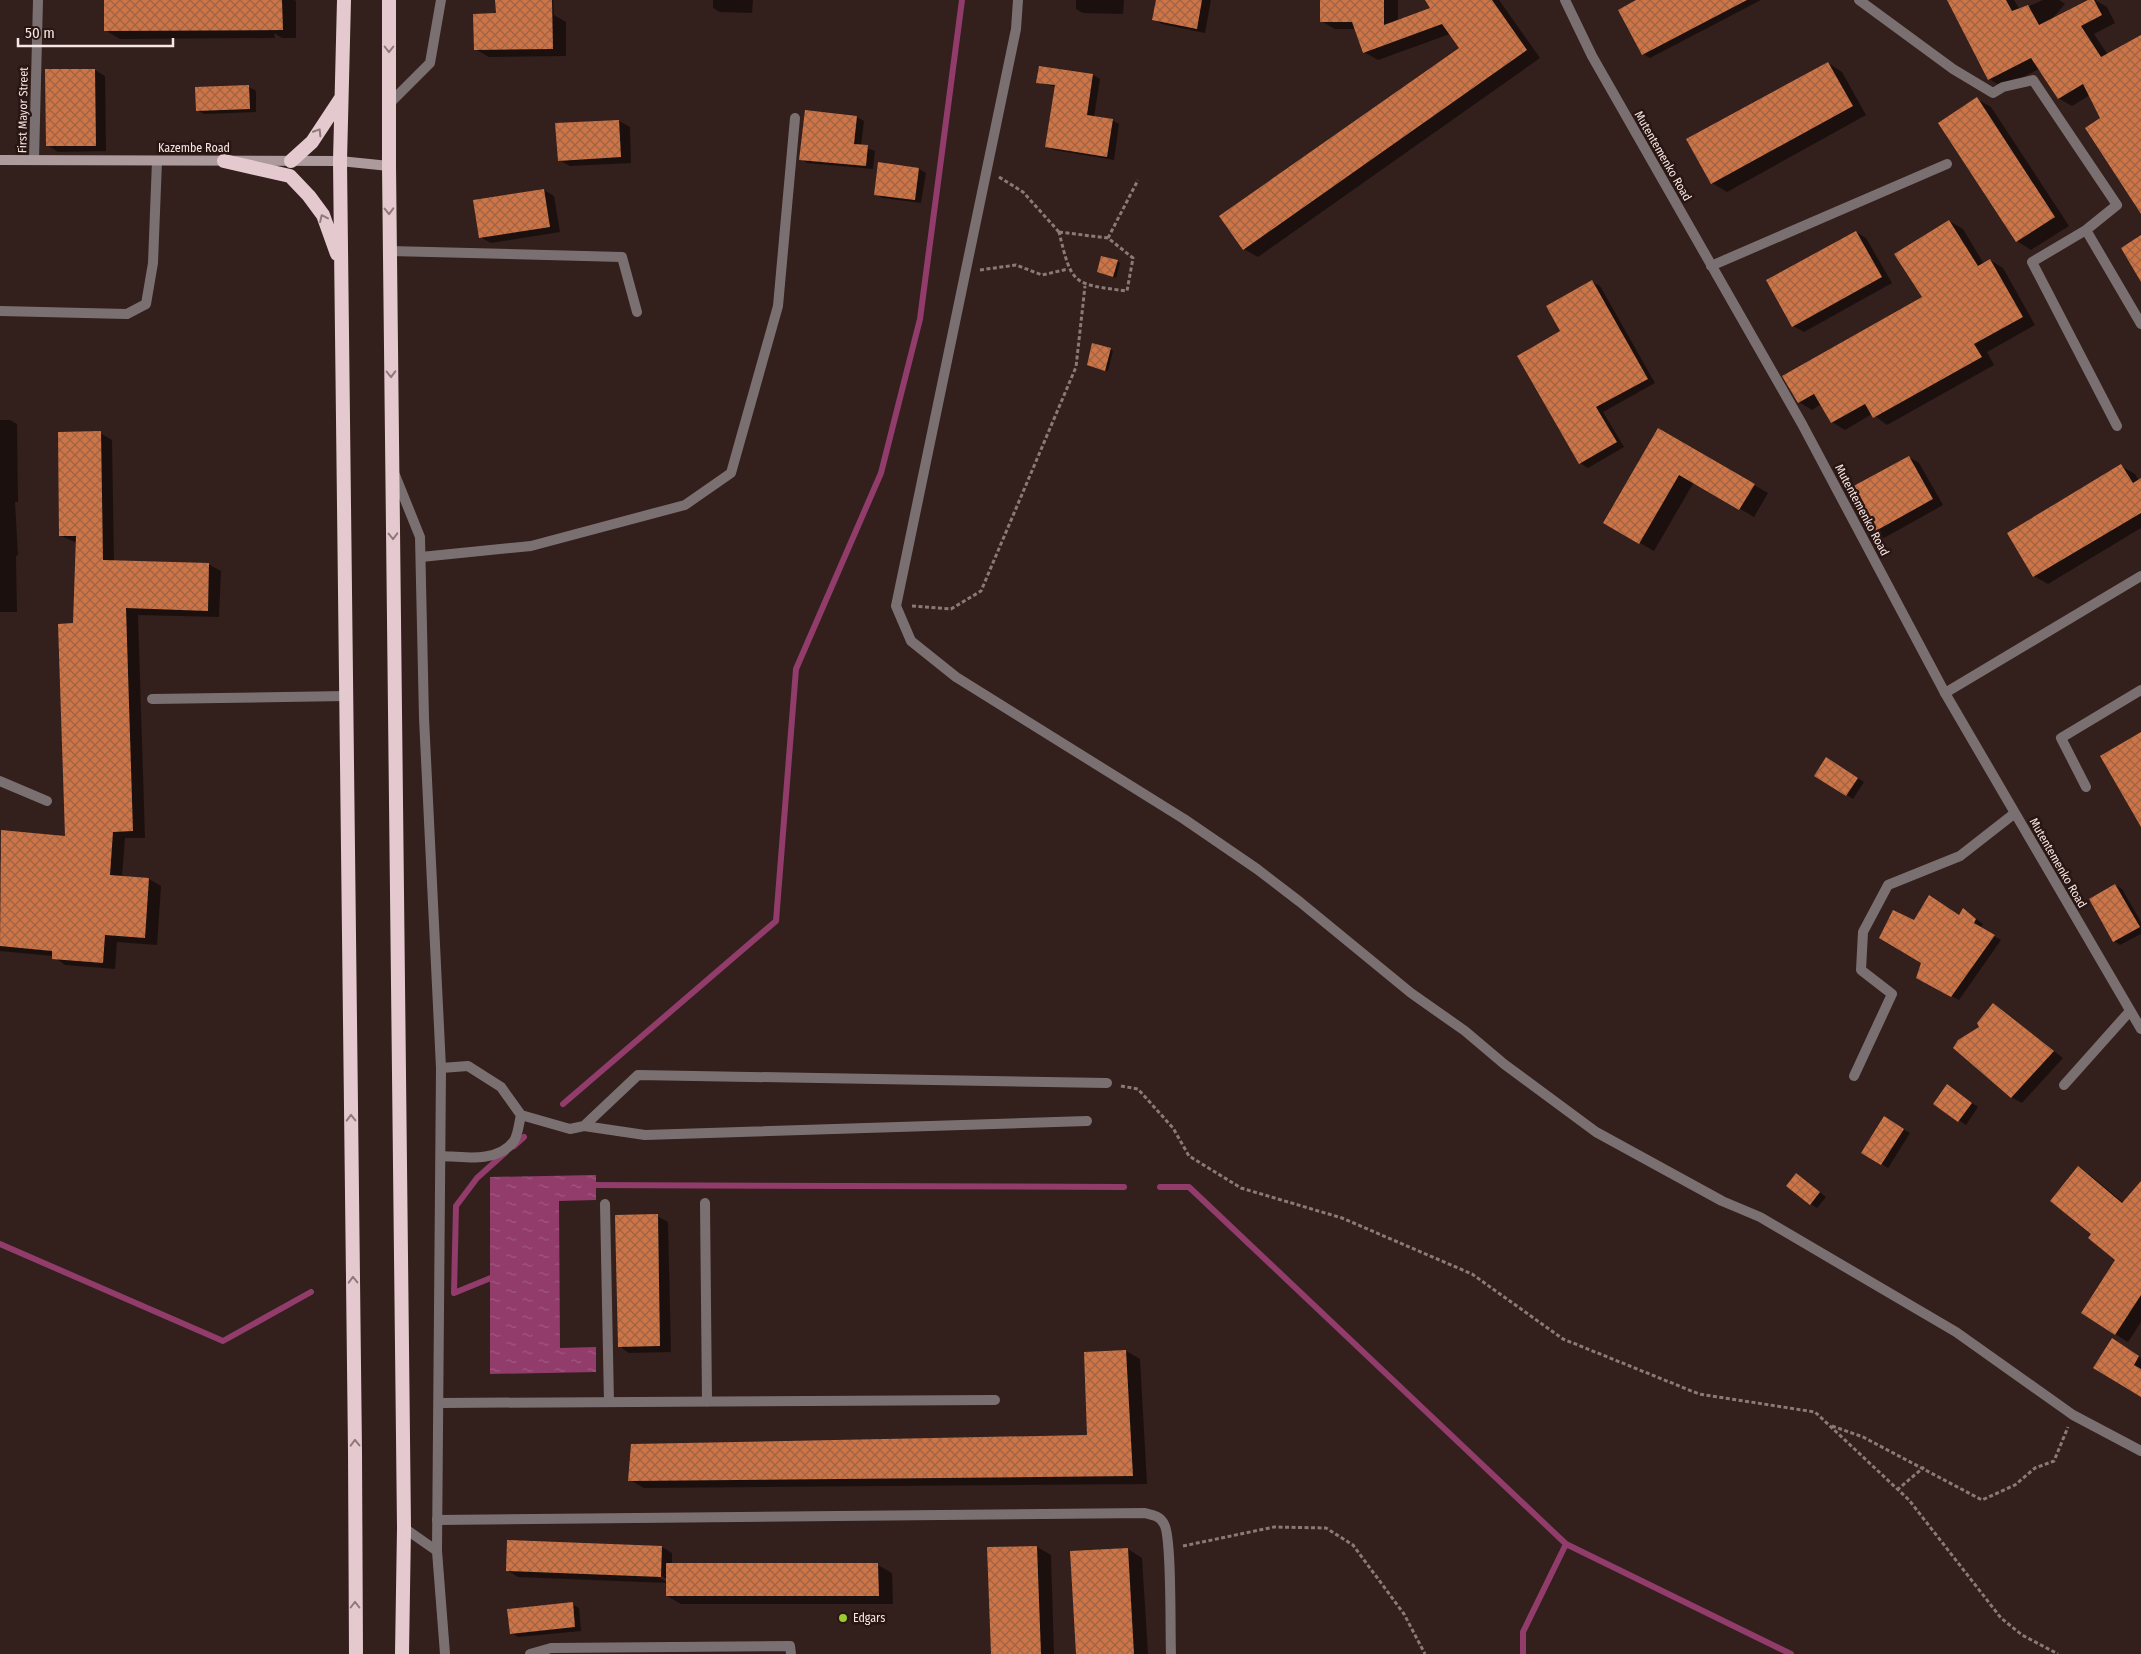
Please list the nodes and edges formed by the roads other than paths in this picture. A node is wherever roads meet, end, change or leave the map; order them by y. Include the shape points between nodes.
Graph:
1 (38, 0) edge
2 (344, 0) edge
3 (389, 0) edge
4 (441, 0) edge
5 (1018, 0) edge
6 (1565, 0) edge
7 (1859, 0) edge
8 (341, 98) junction
9 (389, 104) junction
10 (796, 118) dead end
11 (0, 160) edge
12 (34, 160) junction
13 (157, 160) junction
14 (224, 161) junction
15 (291, 161) junction
16 (340, 161) junction
17 (1947, 164) dead end
18 (389, 166) junction
19 (2086, 230) junction
20 (390, 251) junction
21 (341, 264) junction
22 (1712, 266) junction
23 (0, 311) edge
24 (637, 312) dead end
25 (2141, 324) edge
26 (2117, 426) dead end
27 (392, 467) junction
28 (421, 557) junction
29 (2140, 578) edge
30 (2141, 690) edge
31 (1946, 693) junction
32 (346, 696) junction
33 (152, 699) dead end
34 (0, 781) edge
35 (2086, 787) dead end
36 (46, 801) dead end
37 (2015, 813) junction
38 (2130, 1011) junction
39 (2141, 1029) edge
40 (441, 1068) junction
41 (1854, 1076) dead end
42 (1107, 1084) road end
43 (2064, 1085) dead end
44 (521, 1115) junction
45 (1087, 1121) dead end
46 (584, 1126) junction
47 (440, 1156) junction
48 (705, 1203) dead end
49 (605, 1204) dead end
50 (995, 1400) dead end
51 (609, 1402) junction
52 (708, 1402) junction
53 (440, 1403) junction
54 (2141, 1451) edge
55 (437, 1520) junction
56 (404, 1528) junction
57 (437, 1551) junction
58 (356, 1654) edge
59 (402, 1654) edge
60 (445, 1654) edge
61 (530, 1654) edge
62 (791, 1654) edge
63 (1171, 1654) edge

1 - 12 street, First Mayor Street
2 - 8 highway
3 -> 9 highway
4 - 9 street via 430,63
5 - 54 street via 1016,29 896,606 911,641 956,677 1184,819 1257,870 1411,993 1596,1132 1760,1217 1956,1332 2073,1415
6 - 22 street, Mutentemenko Road via 1592,56
7 - 19 street via 1953,69 1993,93 2003,86 2033,80 2117,205
15 -> 8 highway via 312,142
8 - 16 highway
9 - 18 highway
10 - 28 street via 778,306 731,474 685,505 531,546
11 - 12 main road, Kazembe Road
12 - 13 main road, Kazembe Road
13 - 14 main road, Kazembe Road
13 - 23 street via 153,263 146,304 127,314
14 - 15 main road, Kazembe Road
21 -> 14 highway via 323,215 290,176
15 - 16 main road, Kazembe Road
16 - 18 main road, Kazembe Road
16 - 21 highway
17 - 22 street
18 -> 20 highway
19 - 25 street
19 - 26 street via 2032,262
20 - 24 street via 622,257
20 -> 27 highway
21 - 32 highway
22 - 31 street, Mutentemenko Road via 1802,424
27 - 28 street via 420,537
27 -> 56 highway
28 - 40 street via 424,718
29 - 31 street
30 - 35 street via 2061,738
31 - 37 street, Mutentemenko Road
32 - 33 street
58 -> 32 highway
34 - 36 street
37 - 38 street, Mutentemenko Road
37 - 41 street via 1960,856 1888,885 1862,932 1861,970 1892,994
38 - 39 street, Mutentemenko Road
38 - 43 street
40 - 44 street via 468,1066 501,1087
40 - 47 street
42 - 46 street via 638,1076
44 - 46 street via 570,1129
44 - 47 street via 515,1140 500,1154
45 - 46 street via 645,1134
47 - 53 street
48 - 52 street
49 - 51 street
50 - 52 street
51 - 52 street
51 - 53 street
53 - 55 street
55 - 57 street
55 - 63 street via 1145,1513 1157,1516 1165,1525
56 - 57 street
56 - 59 highway
57 - 60 street
61 - 62 street via 551,1648 780,1646 790,1646

